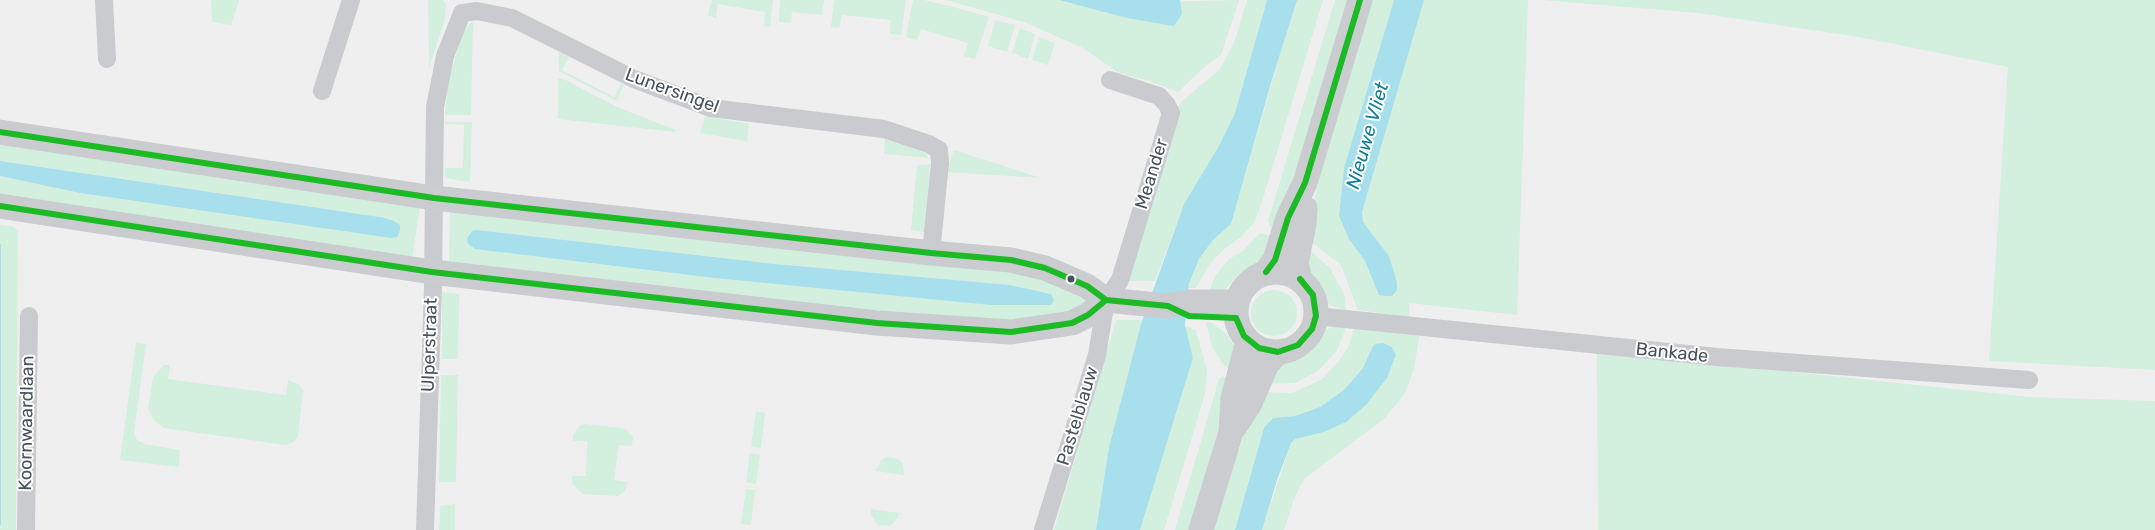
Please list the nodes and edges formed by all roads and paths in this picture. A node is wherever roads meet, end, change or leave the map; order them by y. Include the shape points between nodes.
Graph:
1 (104, 0) edge
2 (351, 0) edge
3 (1360, 0) edge
4 (459, 7) edge
5 (107, 59) dead end
6 (1110, 80) dead end
7 (322, 91) dead end
8 (0, 132) edge
9 (1305, 183) junction
10 (434, 198) junction
11 (0, 206) edge
12 (931, 253) junction
13 (432, 272) junction
14 (1266, 272) junction
15 (1300, 279) junction
16 (1116, 301) junction
17 (1236, 310) junction
18 (28, 316) dead end
19 (1316, 316) junction
20 (1248, 341) junction
21 (1278, 352) junction
22 (2029, 380) dead end
23 (1231, 432) junction
24 (26, 530) edge
25 (425, 530) edge
26 (1043, 530) edge
27 (1201, 530) edge

1 - 5 street
2 - 7 street
3 - 9 street
4 - 10 street, Ulperstraat via 437,98
4 - 12 street, Lunersingel via 512,18 634,79 711,108 884,129 929,144 939,150 940,163
6 - 16 street, Meander via 1159,96 1171,114
8 - 10 street
9 - 14 street via 1288,218 1275,260
9 - 15 street via 1304,224 1296,264
10 - 12 street
10 - 13 street, Ulperstraat
11 - 13 street
12 - 16 street via 1011,260 1045,268
13 - 16 street via 762,311 986,332 1011,332 1072,323
13 - 25 street, Ulperstraat
14 - 15 street via 1280,271
14 - 17 street via 1247,283
15 - 19 street via 1313,295
16 - 17 street
16 - 26 street, Pastelblauw
17 - 20 street via 1240,330
18 - 24 street, Koornwaardlaan
19 - 21 street via 1304,341
19 - 22 street, Bankade via 1717,357
20 - 21 street via 1259,348
20 - 23 street via 1233,399
21 - 23 street via 1267,364 1249,405
23 - 27 street

